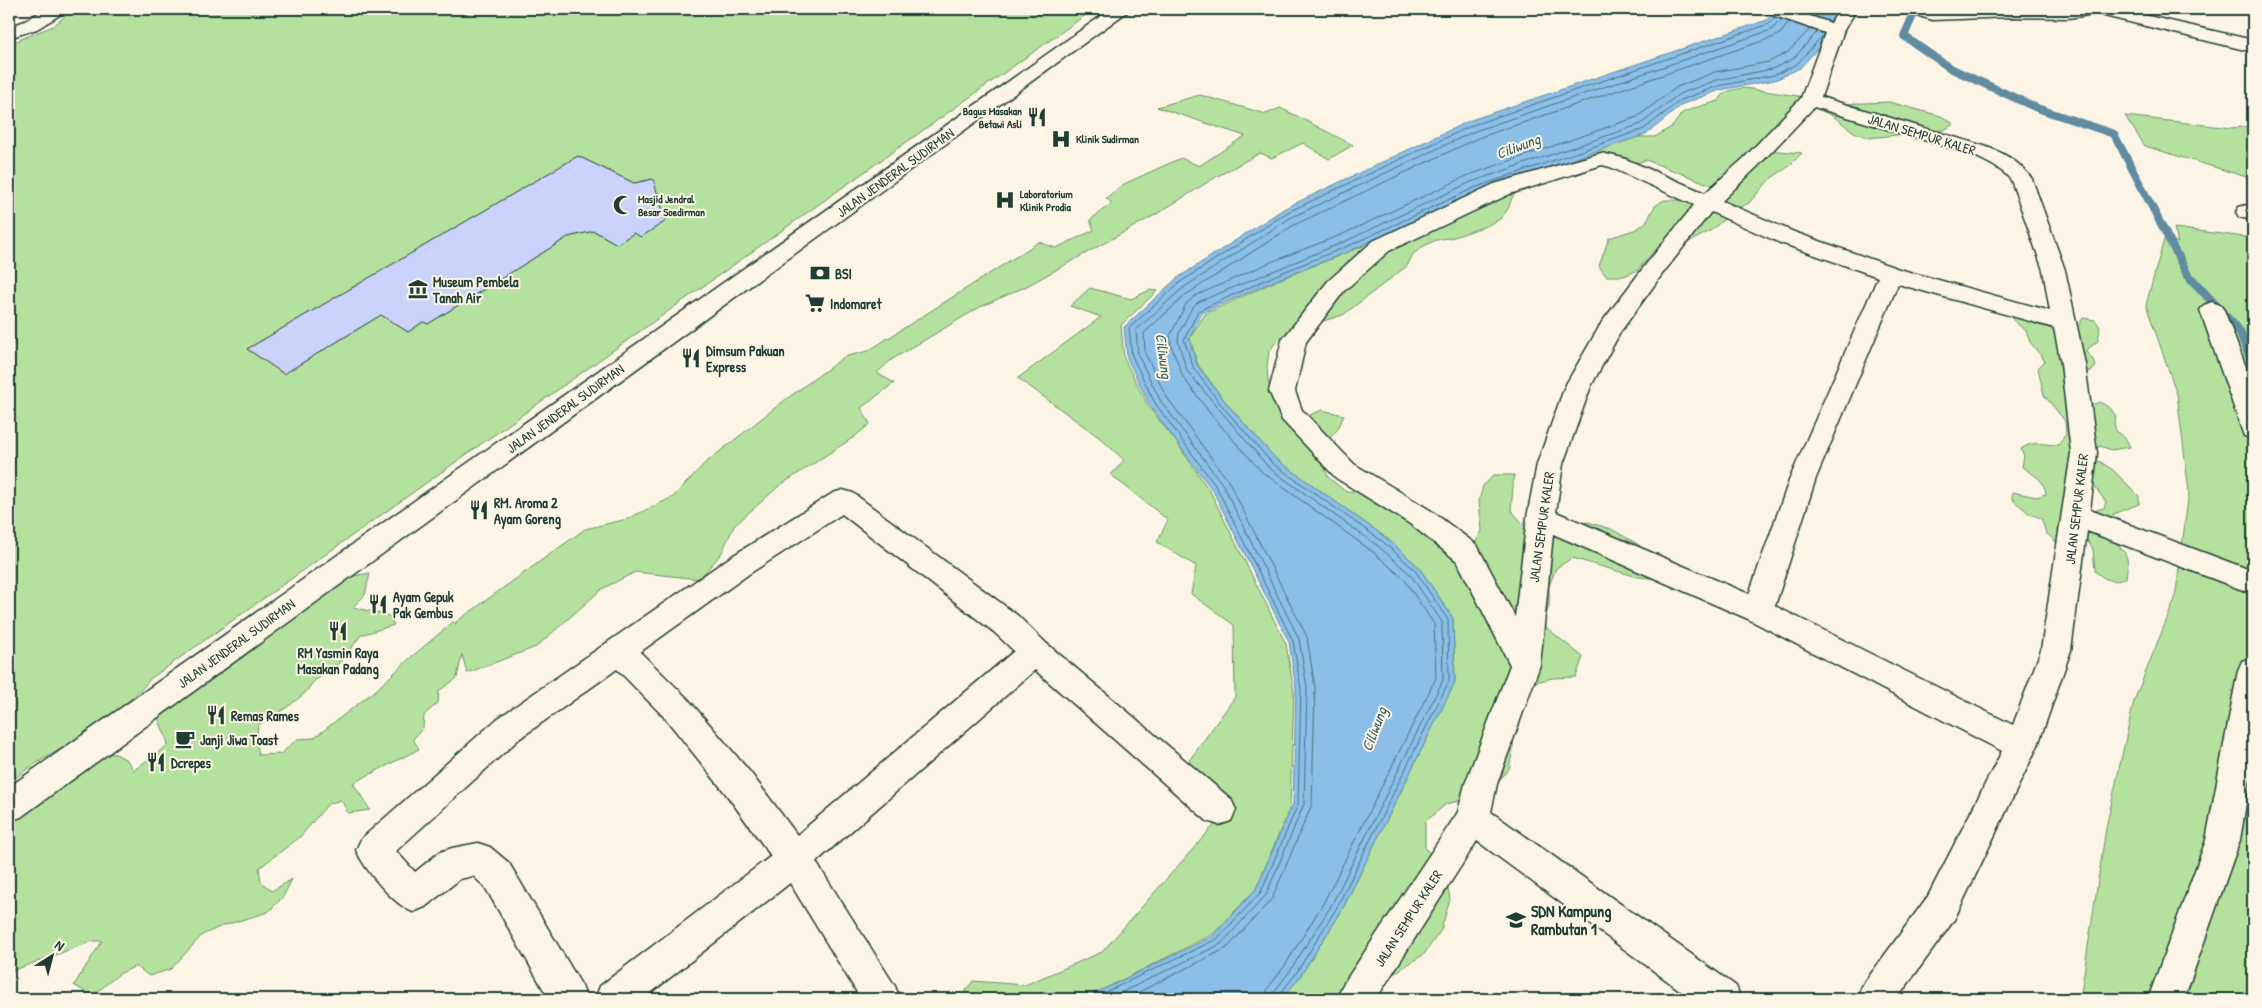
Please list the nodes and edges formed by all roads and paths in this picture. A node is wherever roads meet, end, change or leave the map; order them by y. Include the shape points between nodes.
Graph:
1 (57, 9) edge
2 (1122, 9) edge
3 (1772, 9) edge
4 (1848, 9) edge
5 (1920, 11) edge
6 (1834, 30) junction
7 (9, 33) edge
8 (2253, 46) edge
9 (1810, 100) junction
10 (1708, 202) junction
11 (1892, 274) junction
12 (2212, 310) dead end
13 (2065, 323) junction
14 (2253, 429) edge
15 (2077, 516) junction
16 (1541, 517) junction
17 (2253, 583) edge
18 (1758, 611) junction
19 (619, 651) junction
20 (1034, 652) junction
21 (1525, 665) junction
22 (2253, 670) edge
23 (2022, 745) junction
24 (9, 806) edge
25 (1219, 810) dead end
26 (1473, 818) junction
27 (794, 859) junction
28 (569, 999) edge
29 (613, 999) edge
30 (882, 999) edge
31 (1355, 999) edge
32 (1723, 999) edge
33 (1876, 999) edge
34 (2166, 999) edge

1 - 7 street
2 - 24 street, JALAN JENDERAL SUDIRMAN
3 - 6 street
4 - 6 street, JALAN SEMPUR KALER
5 - 8 street via 2068,13 2096,9
6 - 9 street, JALAN SEMPUR KALER
9 - 10 street, JALAN SEMPUR KALER
9 - 13 street, JALAN SEMPUR KALER via 1977,150 2015,170 2054,270
10 - 11 street via 1786,237
10 - 16 street, JALAN SEMPUR KALER via 1611,328 1578,386 1550,464
10 - 21 street via 1616,162 1601,159 1511,186 1381,246 1336,286 1294,340 1282,392 1291,414 1344,471 1420,517 1467,553
11 - 13 street
11 - 18 street via 1803,478
12 - 14 street via 2244,395
13 - 15 street, JALAN SEMPUR KALER via 2084,453
15 - 17 street
15 - 23 street, JALAN SEMPUR KALER via 2056,650
16 - 18 street
16 - 21 street, JALAN SEMPUR KALER
18 - 23 street
19 - 20 street via 739,566 843,500 1006,624
19 - 27 street via 677,709 738,783
19 - 28 street via 508,729 373,850 413,895 452,864 478,859 497,875
20 - 25 street
20 - 27 street
21 - 26 street, JALAN SEMPUR KALER via 1481,784
22 - 34 street via 2223,840
23 - 33 street, JALAN SEMPUR KALER via 1941,908
26 - 31 street, JALAN SEMPUR KALER
26 - 32 street
27 - 29 street
27 - 30 street

